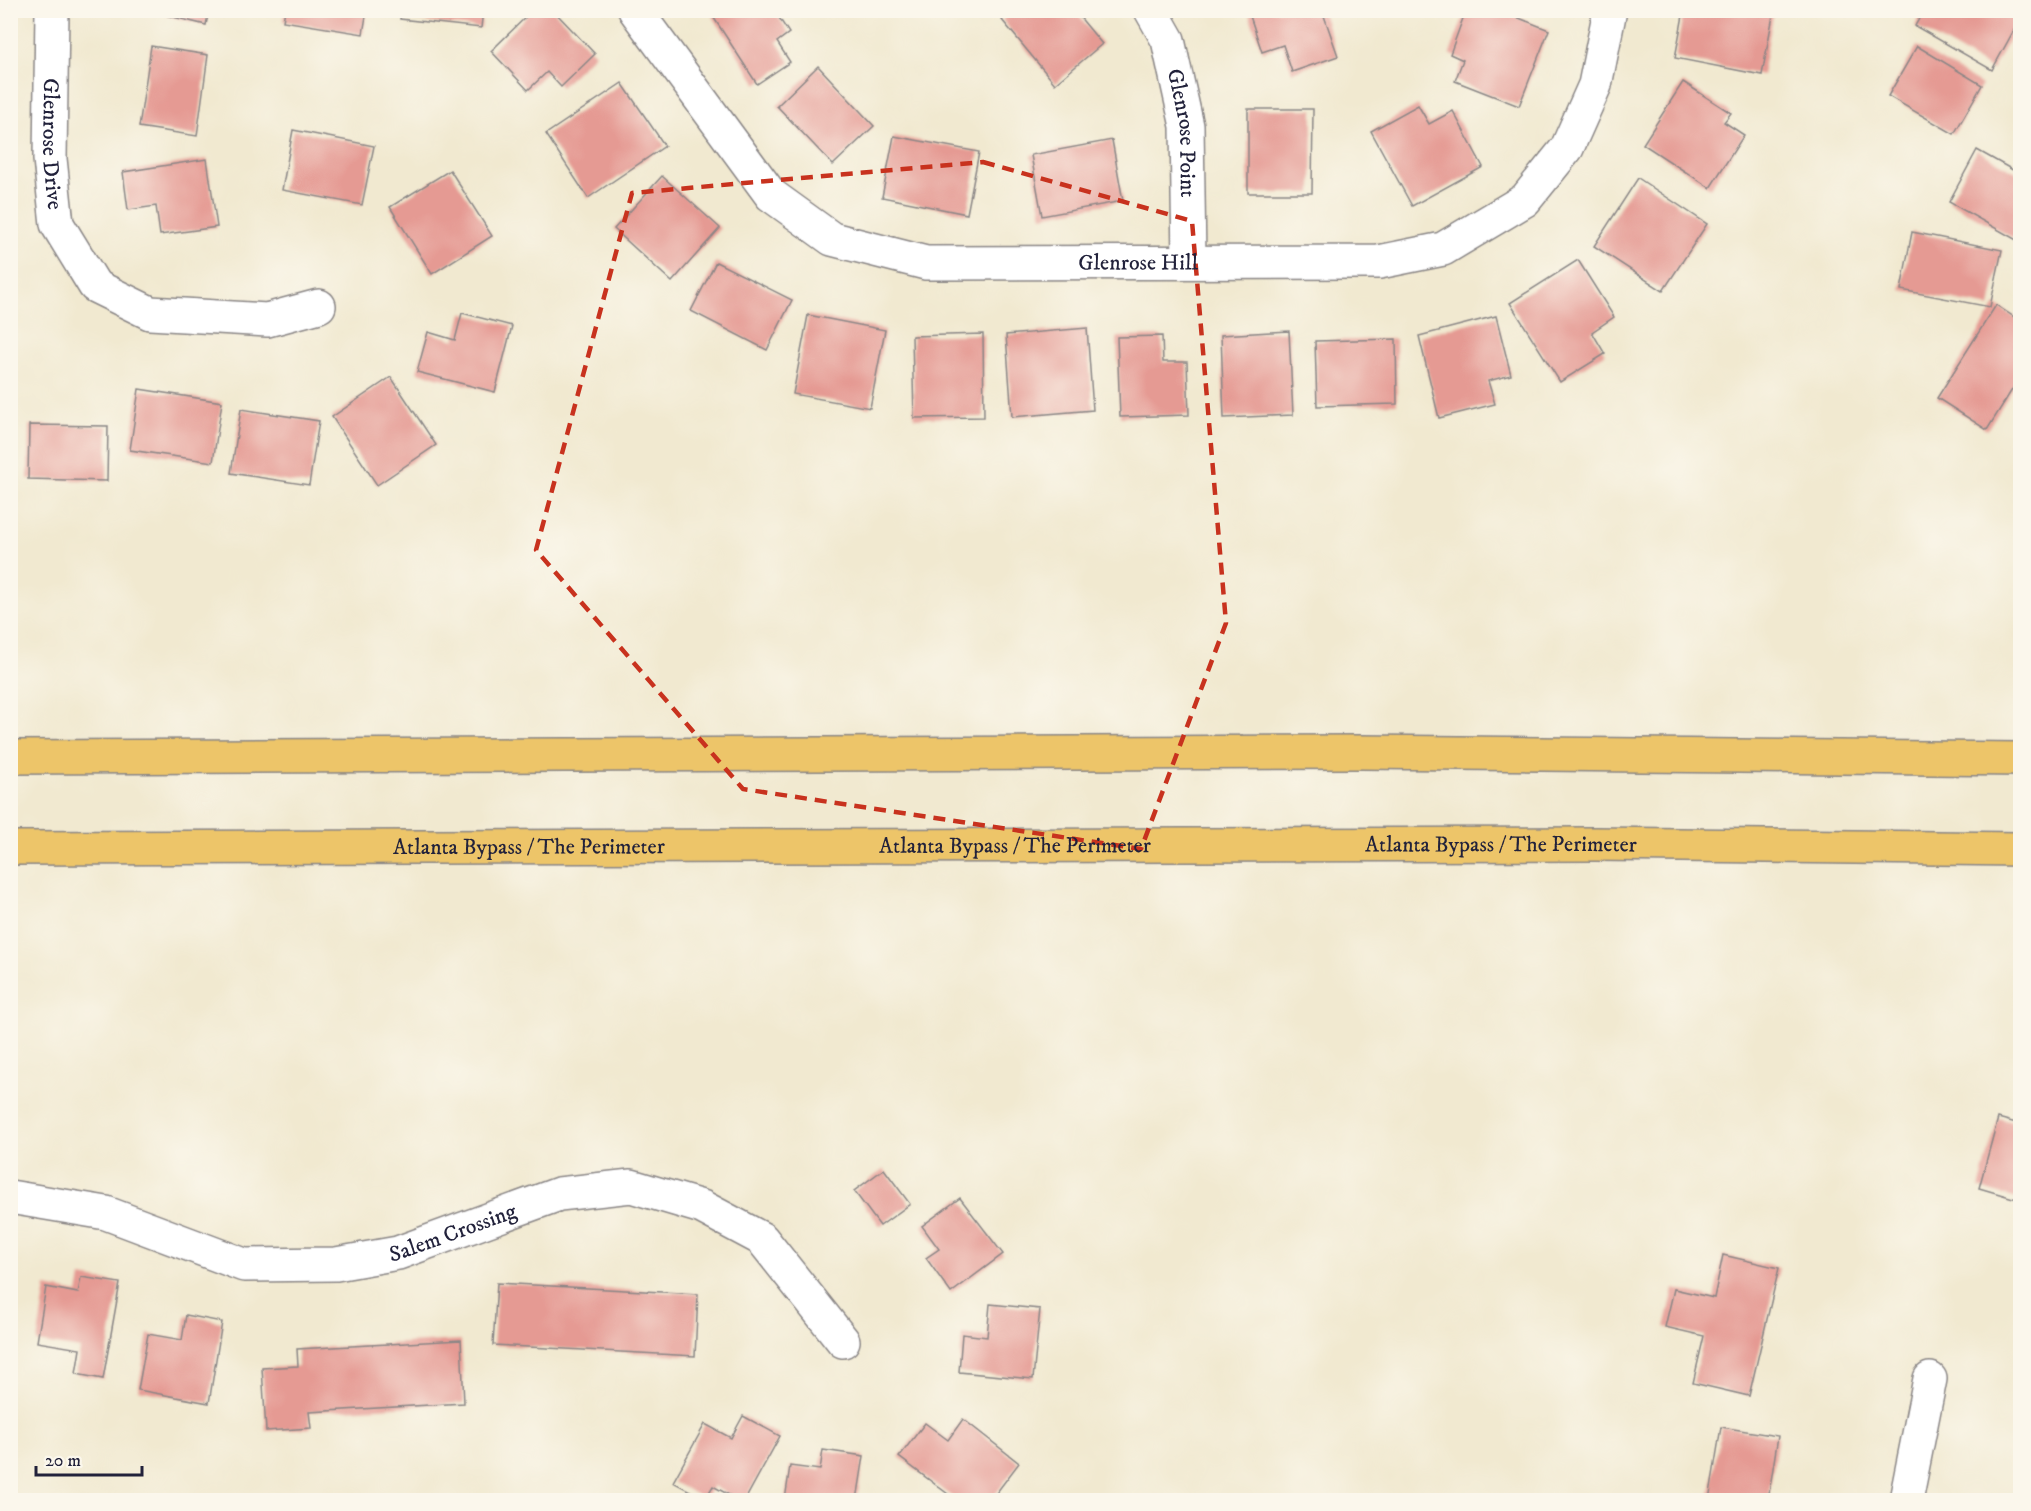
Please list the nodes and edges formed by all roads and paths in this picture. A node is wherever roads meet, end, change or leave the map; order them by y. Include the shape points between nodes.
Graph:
1 (52, 10) edge
2 (635, 10) edge
3 (1151, 10) edge
4 (1610, 10) edge
5 (1190, 261) junction
6 (319, 306) dead end
7 (10, 757) edge
8 (2020, 759) edge
9 (10, 848) edge
10 (2020, 849) edge
11 (10, 1197) edge
12 (843, 1341) dead end
13 (1930, 1379) dead end
14 (1906, 1500) edge

1 - 6 street, Glenrose Drive via 50,159 57,224 95,286 150,313 267,320
2 - 5 street, Glenrose Hill via 771,195 832,239 926,263
3 - 5 street, Glenrose Point via 1168,40 1187,126
4 - 5 street, Glenrose Hill via 1595,85 1567,148 1525,200 1443,249 1378,262
7 - 8 highway via 1361,752
9 - 10 highway, Atlanta Bypass / The Perimeter via 1595,844
11 - 12 street, Salem Crossing via 106,1213 244,1265 336,1264 398,1253 559,1194 631,1186 702,1207 762,1239
13 - 14 street

